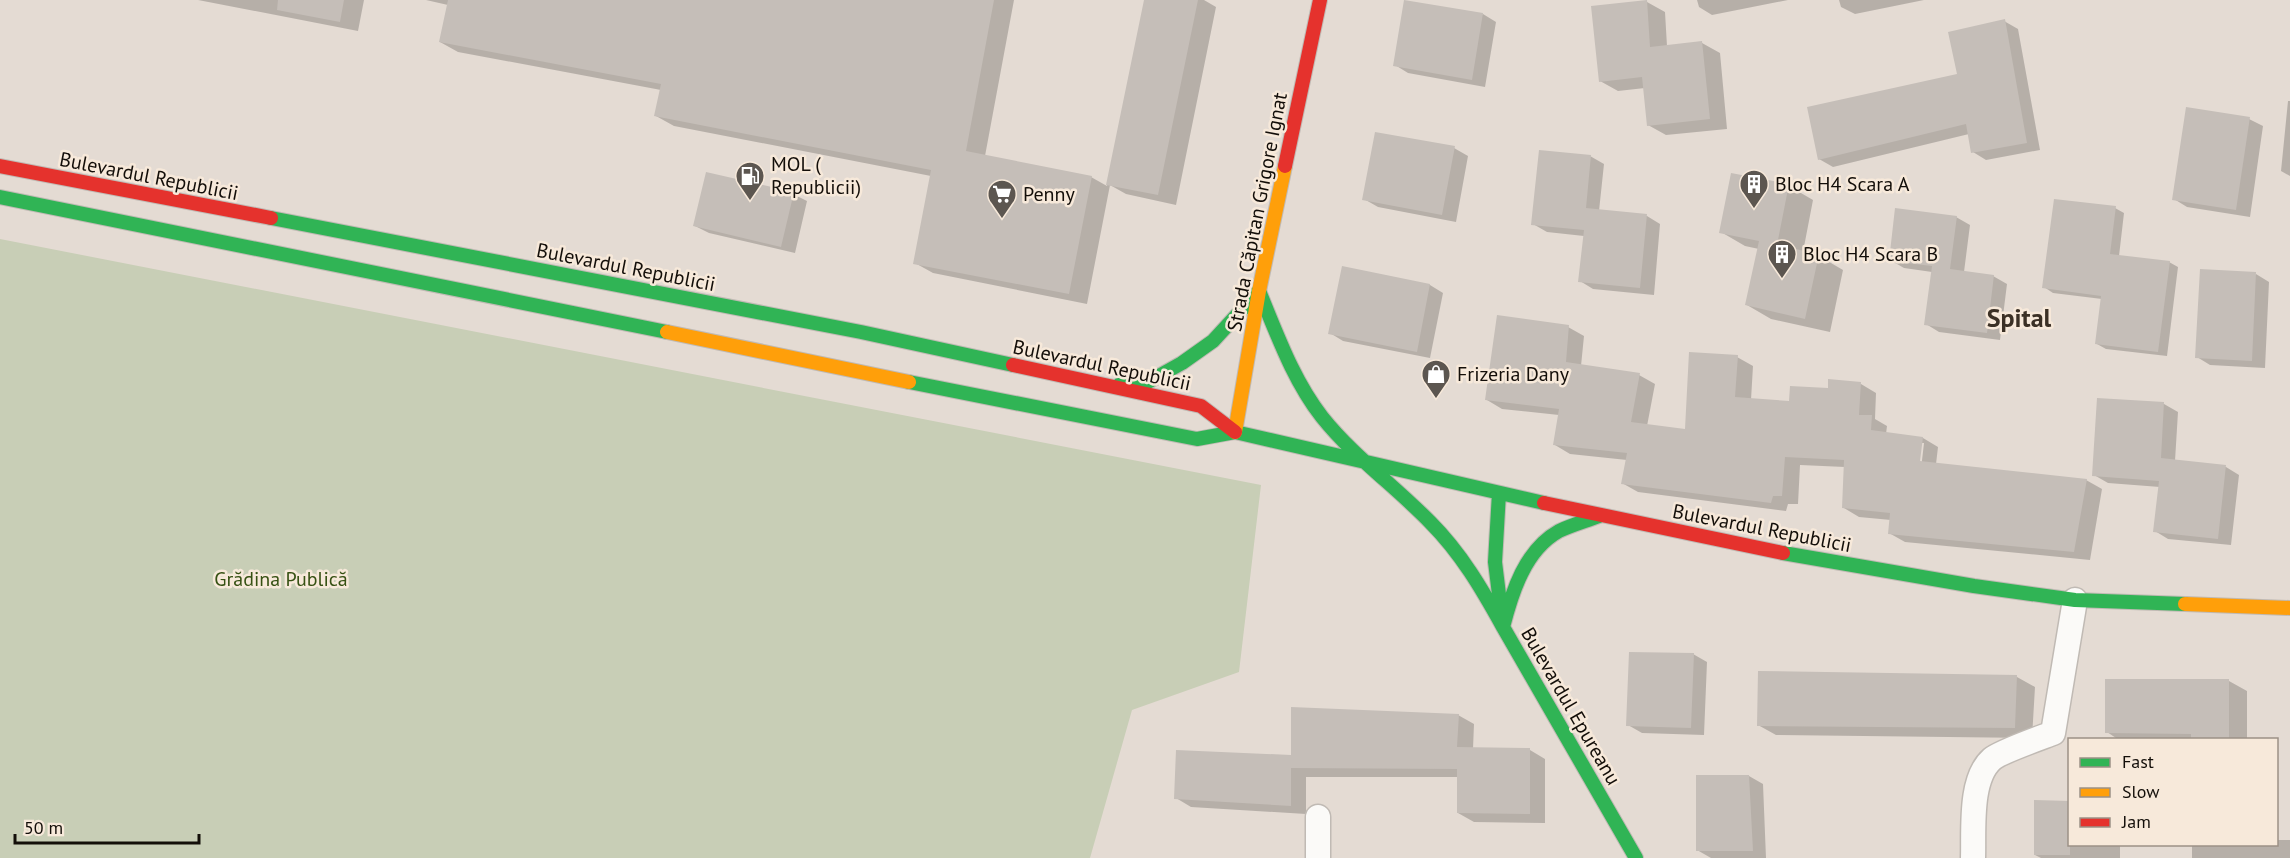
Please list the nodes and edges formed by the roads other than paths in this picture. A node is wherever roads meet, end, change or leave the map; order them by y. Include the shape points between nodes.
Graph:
1 (1320, 0) edge
2 (0, 166) edge
3 (0, 197) edge
4 (1259, 291) junction
5 (1106, 386) junction
6 (1235, 432) junction
7 (1366, 463) junction
8 (1499, 494) junction
9 (1599, 516) junction
10 (2075, 600) junction
11 (2290, 608) edge
12 (1503, 627) junction
13 (1318, 817) dead end
14 (1318, 858) edge
15 (1636, 858) edge
16 (1973, 858) edge

1 - 4 main road, Strada Căpitan Grigore Ignat
2 - 5 main road, Bulevardul Republicii via 861,332
3 - 6 main road, Bulevardul Republicii via 1197,439
4 - 5 main road via 1213,341 1182,363 1148,382
4 - 6 main road, Strada Căpitan Grigore Ignat
4 - 7 main road via 1297,380 1323,417
5 - 6 main road, Bulevardul Republicii via 1202,406
6 - 7 main road, Bulevardul Republicii
7 - 8 main road, Bulevardul Republicii
7 - 12 main road via 1447,539
8 - 9 main road, Bulevardul Republicii
8 - 12 main road, Bulevardul Epureanu via 1495,562
9 - 10 main road, Bulevardul Republicii via 1781,553
9 - 12 main road via 1556,534 1530,560 1511,591
10 - 11 main road, Bulevardul Republicii
10 - 16 street via 2053,732 1993,758 1981,775 1975,795
12 - 15 main road, Bulevardul Epureanu
13 - 14 street

